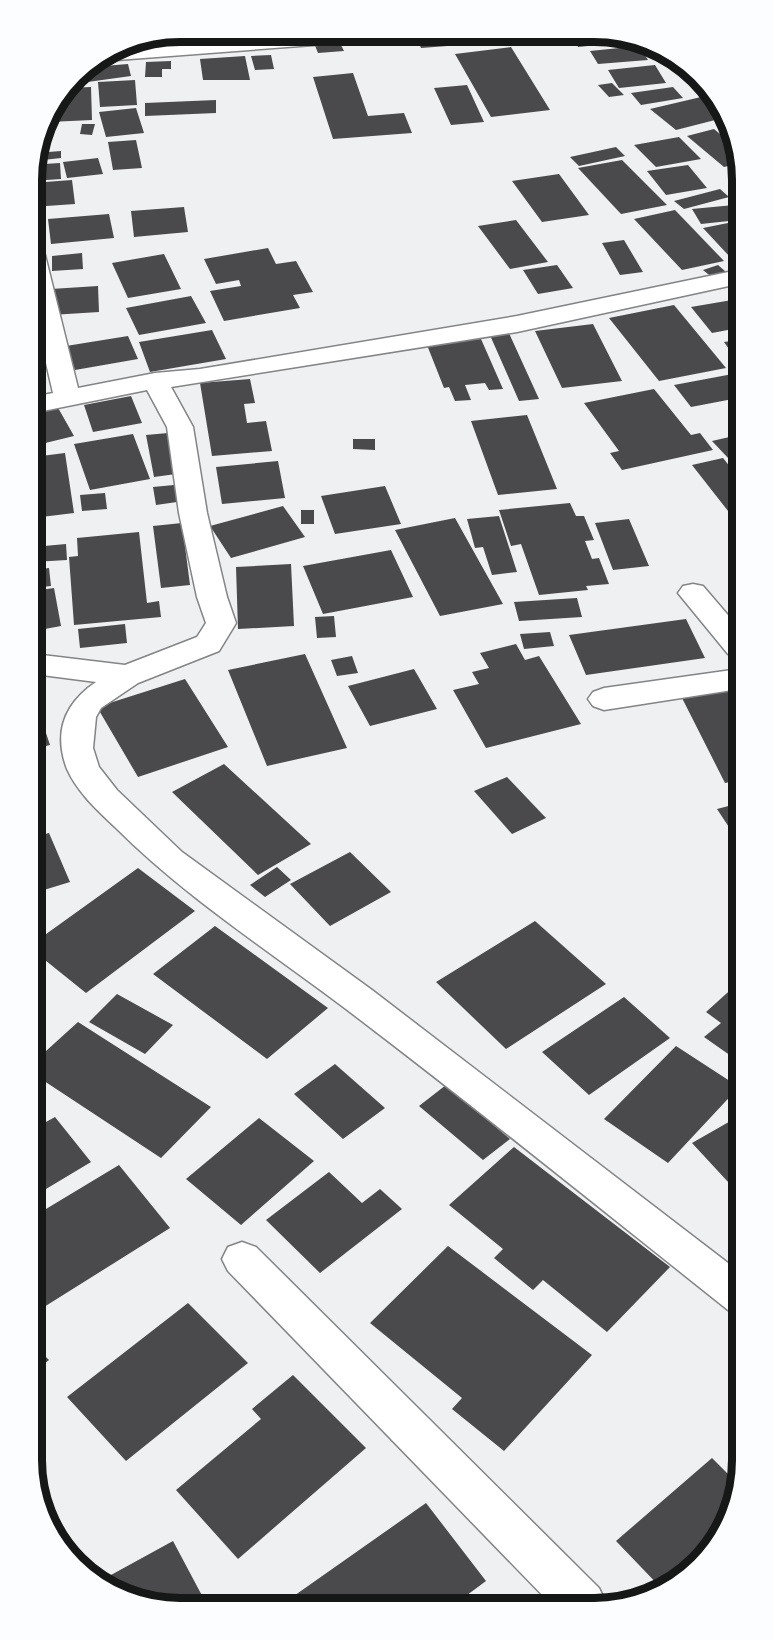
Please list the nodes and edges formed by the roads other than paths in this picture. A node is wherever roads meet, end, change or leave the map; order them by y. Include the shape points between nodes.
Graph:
1 (184, 42) edge
2 (136, 50) edge
3 (732, 278) edge
4 (42, 298) edge
5 (155, 381) junction
6 (68, 400) junction
7 (42, 404) edge
8 (693, 593) dead end
9 (732, 639) edge
10 (42, 665) edge
11 (127, 676) junction
12 (732, 680) edge
13 (604, 699) dead end
14 (242, 1259) dead end
15 (732, 1289) edge
16 (577, 1598) edge

1 - 2 street
3 - 5 street via 517,324 200,377
4 - 6 street
5 - 6 street
5 - 11 street via 180,427 193,513 220,623 208,644
6 - 7 street
8 - 9 street
10 - 11 street
11 - 15 street via 90,701 80,716 77,748 84,770 105,798 170,861 359,1000
12 - 13 street
14 - 16 street

